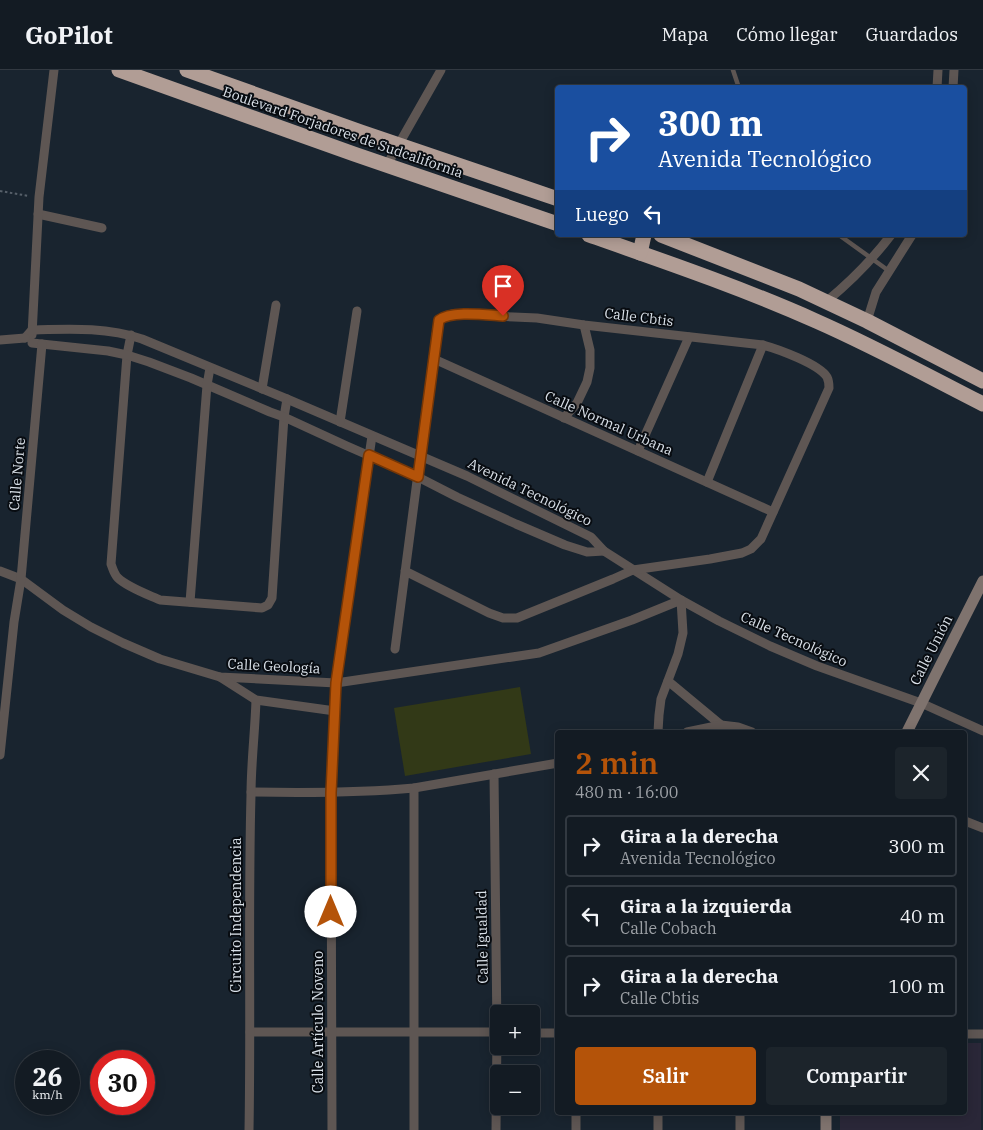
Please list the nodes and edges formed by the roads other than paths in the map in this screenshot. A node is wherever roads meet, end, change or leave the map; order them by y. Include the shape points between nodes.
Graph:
1 (54, 70) edge
2 (118, 70) edge
3 (187, 70) edge
4 (441, 70) edge
5 (734, 70) edge
6 (938, 70) edge
7 (954, 70) edge
8 (738, 85) edge
9 (937, 85) edge
10 (953, 85) edge
11 (399, 145) junction
12 (387, 165) junction
13 (555, 198) edge
14 (38, 214) junction
15 (555, 223) edge
16 (102, 228) dead end
17 (595, 237) edge
18 (644, 237) edge
19 (666, 237) edge
20 (842, 237) edge
21 (890, 237) edge
22 (911, 237) edge
23 (640, 252) junction
24 (872, 259) junction
25 (889, 271) junction
26 (827, 301) junction
27 (276, 305) dead end
28 (357, 311) dead end
29 (867, 321) junction
30 (584, 325) junction
31 (32, 330) junction
32 (131, 335) junction
33 (689, 337) junction
34 (0, 340) edge
35 (28, 340) junction
36 (42, 344) junction
37 (763, 345) junction
38 (127, 355) junction
39 (434, 359) junction
40 (210, 368) junction
41 (983, 381) edge
42 (207, 385) junction
43 (262, 389) junction
44 (286, 399) junction
45 (983, 404) edge
46 (284, 417) junction
47 (564, 418) junction
48 (340, 422) junction
49 (372, 436) junction
50 (638, 451) junction
51 (369, 455) junction
52 (421, 456) junction
53 (418, 477) junction
54 (707, 482) junction
55 (773, 512) junction
56 (604, 551) junction
57 (633, 570) junction
58 (0, 571) edge
59 (405, 571) junction
60 (21, 579) junction
61 (983, 581) edge
62 (681, 600) junction
63 (190, 602) junction
64 (395, 649) dead end
65 (220, 677) junction
66 (668, 681) junction
67 (336, 683) junction
68 (256, 700) junction
69 (921, 704) junction
70 (335, 711) junction
71 (721, 725) junction
72 (658, 730) edge
73 (697, 730) edge
74 (738, 730) edge
75 (908, 730) edge
76 (983, 731) edge
77 (0, 755) edge
78 (555, 764) edge
79 (494, 774) junction
80 (414, 788) junction
81 (251, 792) junction
82 (331, 793) junction
83 (967, 821) edge
84 (983, 828) edge
85 (498, 1005) edge
86 (250, 1032) junction
87 (331, 1032) junction
88 (414, 1032) junction
89 (490, 1032) edge
90 (540, 1032) edge
91 (555, 1033) edge
92 (967, 1034) edge
93 (983, 1034) edge
94 (498, 1055) edge
95 (576, 1115) edge
96 (658, 1115) edge
97 (740, 1115) edge
98 (826, 1115) edge
99 (249, 1130) edge
100 (332, 1130) edge
101 (414, 1130) edge
102 (496, 1130) edge
103 (576, 1130) edge
104 (658, 1130) edge
105 (740, 1130) edge
106 (826, 1130) edge

1 - 14 street
2 - 12 highway, Boulevard Forjadores de Sudcalifornia
3 - 11 highway, Boulevard Forjadores de Sudcalifornia
4 - 11 street
5 - 8 lane
6 - 9 street
7 - 10 street
11 - 12 street
11 - 13 highway, Boulevard Forjadores de Sudcalifornia
12 - 15 highway, Boulevard Forjadores de Sudcalifornia
14 - 16 street
14 - 31 street
17 - 23 highway
18 - 23 highway
19 - 26 highway
20 - 24 lane
21 - 24 street
22 - 25 street
23 - 45 highway via 816,321
24 - 25 lane
24 - 26 street
25 - 29 street via 876,292
26 - 29 highway
27 - 43 street
28 - 48 street
29 - 41 highway
30 - 33 street, Calle Cbtis
30 - 39 street, Calle Cbtis via 537,318 443,316 439,320
30 - 47 street via 590,350 587,382 577,403
31 - 32 street, Avenida Tecnológico via 98,330
31 - 35 street
32 - 38 street
32 - 40 street, Avenida Tecnológico
33 - 37 street, Calle Cbtis
33 - 50 street
34 - 35 street
35 - 36 street
36 - 38 street
36 - 60 street, Calle Norte
37 - 54 street
37 - 55 street, Calle Cbtis via 820,370 828,379 829,388
38 - 42 street
38 - 63 street via 111,564 118,578 146,594 160,600
39 - 47 street, Calle Normal Urbana
39 - 52 street
40 - 42 street
40 - 43 street, Avenida Tecnológico
42 - 46 street
42 - 63 street
43 - 44 street, Avenida Tecnológico
44 - 46 street
44 - 48 street, Avenida Tecnológico
46 - 51 street
46 - 63 street via 272,598 262,608
47 - 50 street, Calle Normal Urbana
48 - 49 street, Avenida Tecnológico
49 - 51 street, Calle Artículo Noveno
49 - 52 street, Avenida Tecnológico
50 - 54 street, Calle Normal Urbana
51 - 53 street
51 - 67 street, Calle Artículo Noveno
52 - 53 street
52 - 56 street, Avenida Tecnológico via 574,528 591,537
53 - 56 street via 565,545 587,552
53 - 59 street
54 - 55 street, Calle Normal Urbana
55 - 57 street via 761,539 751,550
56 - 57 street, Calle Tecnológico
57 - 59 street via 509,619 489,613
57 - 62 street, Calle Tecnológico
58 - 60 street, Calle Geología
59 - 64 street
60 - 65 street, Calle Geología via 63,610 123,644
60 - 77 street, Calle Norte
61 - 69 street, Calle Unión
62 - 66 street via 683,633
62 - 67 street, Calle Geología via 539,653
62 - 69 street, Calle Tecnológico via 817,666
65 - 67 street, Calle Geología
65 - 68 street
66 - 71 street
66 - 72 street via 661,699
67 - 70 street, Calle Artículo Noveno
68 - 70 street
68 - 81 street, Circuito Independencia
69 - 75 street, Calle Unión
69 - 76 street, Calle Tecnológico
70 - 82 street, Calle Artículo Noveno
71 - 73 street
71 - 74 street
78 - 79 street
79 - 80 street
79 - 85 street, Calle Igualdad
80 - 82 street
80 - 88 street
81 - 82 street
81 - 86 street, Circuito Independencia
82 - 87 street, Calle Artículo Noveno
83 - 84 street
86 - 87 street
86 - 99 street, Circuito Independencia
87 - 88 street
87 - 100 street, Calle Artículo Noveno
88 - 89 street
88 - 101 street
90 - 91 street
92 - 93 street
94 - 102 street, Calle Igualdad
95 - 103 street
96 - 104 street
97 - 105 street
98 - 106 street

